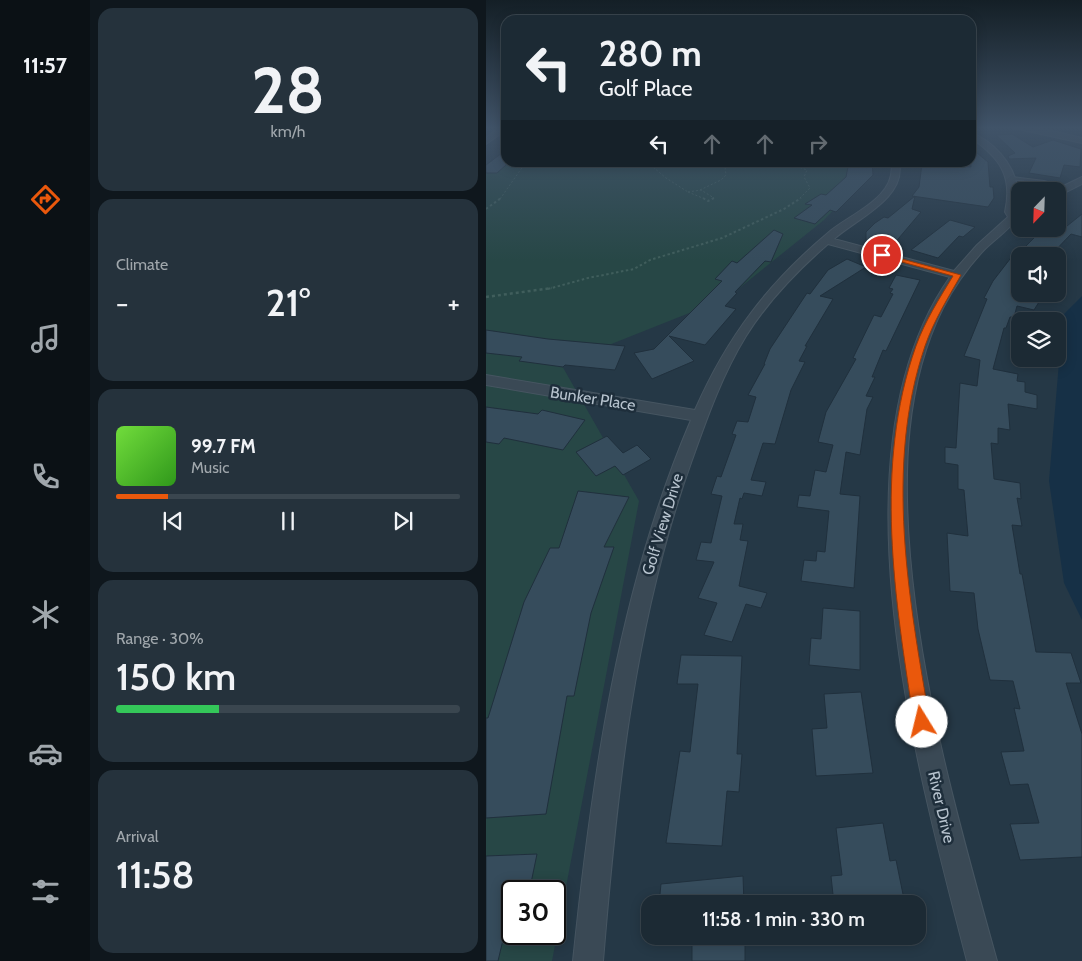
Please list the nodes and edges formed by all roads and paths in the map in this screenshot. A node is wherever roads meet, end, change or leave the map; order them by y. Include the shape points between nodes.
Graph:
1 (517, 172) edge
2 (658, 172) edge
3 (727, 172) edge
4 (807, 172) edge
5 (896, 172) edge
6 (1007, 172) edge
7 (1011, 178) junction
8 (1082, 180) edge
9 (1012, 182) edge
10 (1044, 182) edge
11 (1066, 188) edge
12 (697, 191) junction
13 (687, 192) junction
14 (486, 210) edge
15 (1011, 221) edge
16 (826, 240) junction
17 (957, 275) junction
18 (486, 297) edge
19 (486, 380) edge
20 (701, 416) junction
21 (588, 961) edge
22 (982, 961) edge

1 - 14 path via 506,195
2 - 13 path
3 - 12 path via 724,177
4 - 18 path via 804,177 810,188 792,205 722,238 650,260 624,272 542,291
5 - 16 street, Golf View Drive via 889,190
6 - 7 street, River Drive
7 - 9 street, River Drive
7 - 10 lane
8 - 11 street
12 - 13 path
12 - 13 path via 704,191 714,198 708,201
15 - 17 street, River Drive
16 - 17 street
16 - 20 street, Golf View Drive via 791,270 758,308 728,355
17 - 22 street, River Drive via 932,318 911,377 899,455 900,564 922,722
19 - 20 street, Bunker Place
20 - 21 street, Golf View Drive via 667,504 630,648 612,748

